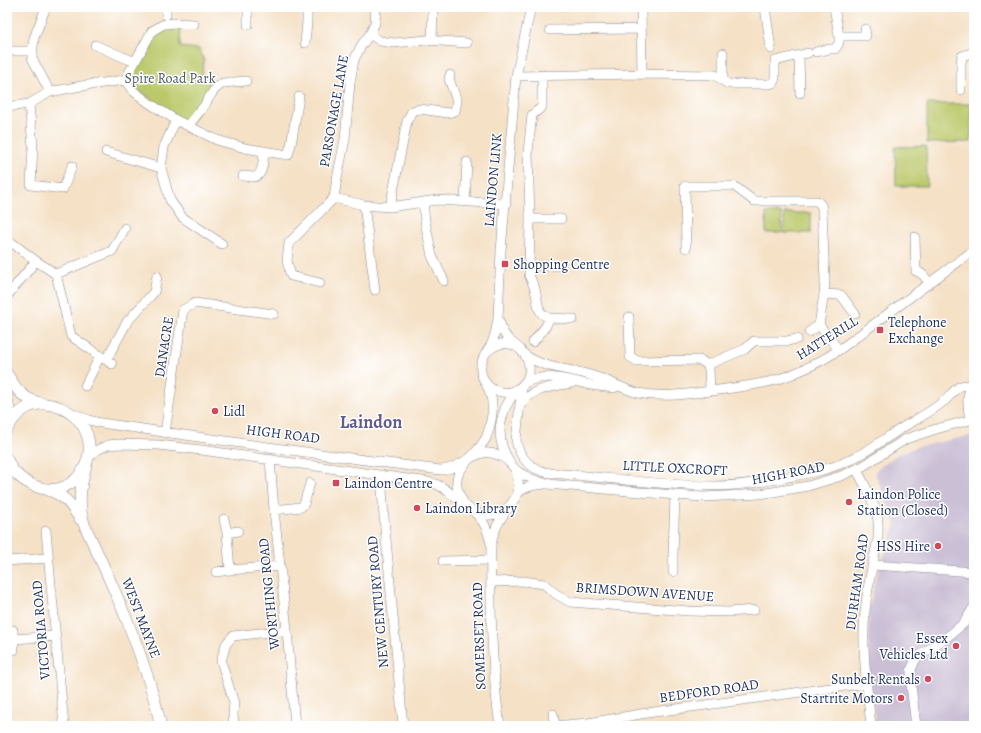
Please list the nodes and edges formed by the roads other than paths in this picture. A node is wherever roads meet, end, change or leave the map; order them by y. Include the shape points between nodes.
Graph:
1 (46, 7) edge
2 (248, 7) edge
3 (307, 7) edge
4 (376, 7) edge
5 (433, 7) edge
6 (532, 7) edge
7 (641, 7) edge
8 (765, 7) edge
9 (834, 7) edge
10 (194, 24) dead end
11 (248, 25) dead end
12 (641, 29) junction
13 (865, 29) dead end
14 (550, 30) dead end
15 (370, 34) junction
16 (839, 36) junction
17 (432, 41) junction
18 (305, 43) dead end
19 (467, 43) dead end
20 (95, 45) dead end
21 (771, 49) dead end
22 (7, 51) edge
23 (33, 51) junction
24 (974, 52) edge
25 (723, 53) dead end
26 (808, 54) junction
27 (135, 62) junction
28 (642, 74) junction
29 (450, 75) dead end
30 (542, 75) junction
31 (516, 76) junction
32 (719, 77) junction
33 (126, 80) junction
34 (246, 81) dead end
35 (961, 90) dead end
36 (50, 92) junction
37 (800, 93) dead end
38 (299, 97) dead end
39 (29, 104) junction
40 (7, 107) edge
41 (176, 120) junction
42 (188, 126) junction
43 (106, 152) dead end
44 (264, 152) junction
45 (467, 162) dead end
46 (72, 166) dead end
47 (161, 168) junction
48 (244, 176) dead end
49 (334, 198) junction
50 (423, 202) junction
51 (465, 202) junction
52 (506, 204) junction
53 (364, 206) junction
54 (390, 207) junction
55 (530, 219) junction
56 (561, 219) dead end
57 (125, 228) dead end
58 (915, 237) dead end
59 (7, 239) edge
60 (222, 244) dead end
61 (686, 248) dead end
62 (974, 250) edge
63 (36, 261) junction
64 (530, 266) junction
65 (561, 266) dead end
66 (56, 274) junction
67 (157, 276) dead end
68 (444, 281) dead end
69 (320, 283) dead end
70 (929, 284) junction
71 (375, 290) dead end
72 (824, 294) junction
73 (7, 296) edge
74 (274, 314) dead end
75 (855, 314) dead end
76 (629, 317) dead end
77 (498, 318) junction
78 (549, 318) junction
79 (573, 319) dead end
80 (819, 325) junction
81 (809, 332) dead end
82 (797, 339) dead end
83 (533, 342) dead end
84 (839, 350) junction
85 (487, 352) junction
86 (522, 352) junction
87 (106, 360) junction
88 (707, 365) junction
89 (7, 374) edge
90 (485, 382) junction
91 (581, 382) junction
92 (973, 384) edge
93 (85, 386) dead end
94 (521, 387) junction
95 (625, 389) junction
96 (710, 391) junction
97 (7, 397) edge
98 (47, 404) junction
99 (69, 412) junction
100 (518, 412) junction
101 (972, 420) edge
102 (7, 428) edge
103 (165, 432) junction
104 (7, 459) edge
105 (270, 459) junction
106 (469, 459) junction
107 (88, 460) junction
108 (509, 461) junction
109 (7, 468) edge
110 (515, 469) junction
111 (857, 470) junction
112 (382, 475) junction
113 (18, 476) junction
114 (547, 484) junction
115 (312, 489) dead end
116 (48, 490) junction
117 (517, 494) junction
118 (675, 495) junction
119 (463, 504) junction
120 (509, 507) junction
121 (274, 510) junction
122 (473, 512) junction
123 (224, 518) dead end
124 (84, 524) junction
125 (46, 531) dead end
126 (238, 531) dead end
127 (227, 533) junction
128 (491, 545) junction
129 (48, 558) junction
130 (491, 560) junction
131 (7, 561) edge
132 (444, 561) dead end
133 (873, 565) junction
134 (280, 566) junction
135 (230, 570) junction
136 (216, 572) dead end
137 (673, 572) dead end
138 (974, 572) edge
139 (491, 582) junction
140 (974, 607) edge
141 (754, 610) dead end
142 (287, 630) junction
143 (56, 636) junction
144 (14, 650) dead end
145 (867, 683) junction
146 (553, 714) dead end
147 (64, 726) edge
148 (161, 726) edge
149 (234, 726) edge
150 (295, 726) edge
151 (403, 726) edge
152 (500, 726) edge
153 (555, 726) edge
154 (871, 726) edge
155 (916, 726) edge

1 - 23 street via 34,38
2 - 11 street
3 - 18 street
4 - 15 street, PARSONAGE LANE via 375,23
5 - 17 street
6 - 31 street, LAINDON LINK
7 - 12 street
8 - 21 street
9 - 16 street
10 - 27 street via 162,25 152,31
12 - 14 street
12 - 28 street
13 - 16 street via 866,36
15 - 17 street via 380,40 394,43
15 - 49 street, PARSONAGE LANE via 354,60 345,139
16 - 26 street via 839,43 835,49
17 - 19 street
20 - 27 street
22 - 23 street
23 - 36 street via 32,58
24 - 35 street via 962,56
25 - 32 street
26 - 32 street via 775,61 773,83 728,84
26 - 37 street
27 - 33 street
28 - 30 street
28 - 32 street
29 - 54 street via 449,79 457,101 455,111 448,113 420,109 412,111 407,121
30 - 31 street
30 - 55 street via 542,106 532,115 528,152
31 - 52 street, LAINDON LINK
33 - 36 street
33 - 41 street via 132,90
34 - 42 street via 223,83 219,86
36 - 39 street
38 - 44 street via 288,155
39 - 40 street
39 - 46 street via 33,146 31,185 64,189
41 - 42 street
41 - 47 street via 164,147
42 - 44 street via 217,140
43 - 47 street
44 - 48 street via 260,174 254,177
45 - 51 street
47 - 60 street via 170,200 182,217
49 - 53 street
49 - 69 street via 289,243 287,262 291,276
50 - 51 street
50 - 54 street
50 - 68 street via 432,256
51 - 52 street
52 - 77 street, LAINDON LINK
53 - 54 street
53 - 71 street
55 - 56 street
55 - 64 street
57 - 66 street via 112,251
58 - 70 street via 916,271 924,276
59 - 63 street
61 - 72 street via 686,186 734,186 754,201 817,202 822,209
62 - 70 street, HATTERILL
63 - 66 street
63 - 73 street
64 - 65 street
64 - 78 street via 529,275 539,309
66 - 87 street via 71,336
67 - 87 street via 154,292 127,322
70 - 84 street, HATTERILL
72 - 75 street via 841,295
72 - 80 street
74 - 103 street, DANACRE via 195,303 183,310
76 - 88 street via 630,358 638,361 699,360
77 - 85 street via 494,338
77 - 86 street, LAINDON LINK via 502,332
78 - 79 street
78 - 83 street
80 - 81 street
80 - 84 street
82 - 88 street via 754,342 745,349
84 - 96 street, HATTERILL via 815,365 778,380
85 - 86 street via 501,344 513,345
85 - 90 street via 481,369
86 - 94 street via 527,359 529,374
86 - 95 street, HATTERILL via 546,366 593,376
87 - 93 street
88 - 96 street
89 - 98 main road via 26,398
90 - 94 street via 498,392 505,393
90 - 106 street via 492,398 490,423 483,442
91 - 94 street, HATTERILL via 545,377 530,380
91 - 95 street, HATTERILL
91 - 100 street, LITTLE OXCROFT via 534,393 524,400
92 - 100 street, LITTLE OXCROFT via 960,386 938,406 837,466 774,480 716,486 616,480 540,471 528,464 517,446
92 - 101 street, LITTLE OXCROFT via 969,390 968,401
94 - 100 street, LITTLE OXCROFT
94 - 108 street via 507,404 500,429 501,442
95 - 96 street, HATTERILL via 659,395
97 - 102 main road
98 - 99 main road
98 - 102 main road via 26,408 18,413
99 - 103 street, HIGH ROAD via 101,423
99 - 107 main road, WEST MAYNE via 82,424 86,432
101 - 111 street, HIGH ROAD via 906,439
103 - 106 street, HIGH ROAD via 440,470 452,468
104 - 113 main road
105 - 107 street, HIGH ROAD via 175,446 118,444 104,446
105 - 112 street, HIGH ROAD
105 - 121 street, WORTHING ROAD
106 - 108 street, HIGH ROAD via 482,453 490,453
106 - 119 street via 462,466 457,478 457,488
107 - 116 main road via 84,470 73,482 62,488
107 - 124 main road, WEST MAYNE via 80,496
108 - 110 street, HIGH ROAD
109 - 113 street
110 - 114 street, HIGH ROAD
110 - 117 street, HIGH ROAD via 518,476
111 - 118 street, HIGH ROAD via 779,492 726,496
111 - 133 street, DURHAM ROAD via 877,516 878,538
112 - 119 street, HIGH ROAD via 435,484
112 - 151 street, NEW CENTURY ROAD
113 - 116 main road, WEST MAYNE
114 - 117 street, HIGH ROAD via 525,488
114 - 118 street, HIGH ROAD
115 - 121 street via 301,507
116 - 124 main road, WEST MAYNE via 66,499
117 - 120 street
118 - 137 street
119 - 122 street, HIGH ROAD
120 - 122 street via 492,515
120 - 128 street, SOMERSET ROAD via 497,526
121 - 134 street, WORTHING ROAD
122 - 128 street, SOMERSET ROAD via 487,528
123 - 127 street
124 - 148 main road, WEST MAYNE via 135,638
125 - 129 street, VICTORIA ROAD
126 - 127 street
127 - 135 street
128 - 130 street, SOMERSET ROAD
129 - 131 street
129 - 143 street, VICTORIA ROAD
130 - 132 street
130 - 139 street, SOMERSET ROAD
133 - 138 street
133 - 145 street, DURHAM ROAD via 864,627
134 - 135 street
134 - 142 street, WORTHING ROAD
135 - 136 street
139 - 141 street, BRIMSDOWN AVENUE via 523,581 544,584 570,602 689,612
139 - 152 street, SOMERSET ROAD via 493,669
140 - 155 street via 964,624 916,658 911,685
142 - 149 street via 233,636 226,644 221,661 234,703
142 - 150 street, WORTHING ROAD
143 - 144 street via 14,634
143 - 147 street, VICTORIA ROAD
145 - 153 street, BEDFORD ROAD
145 - 154 street, DURHAM ROAD
146 - 153 street, BEDFORD ROAD

